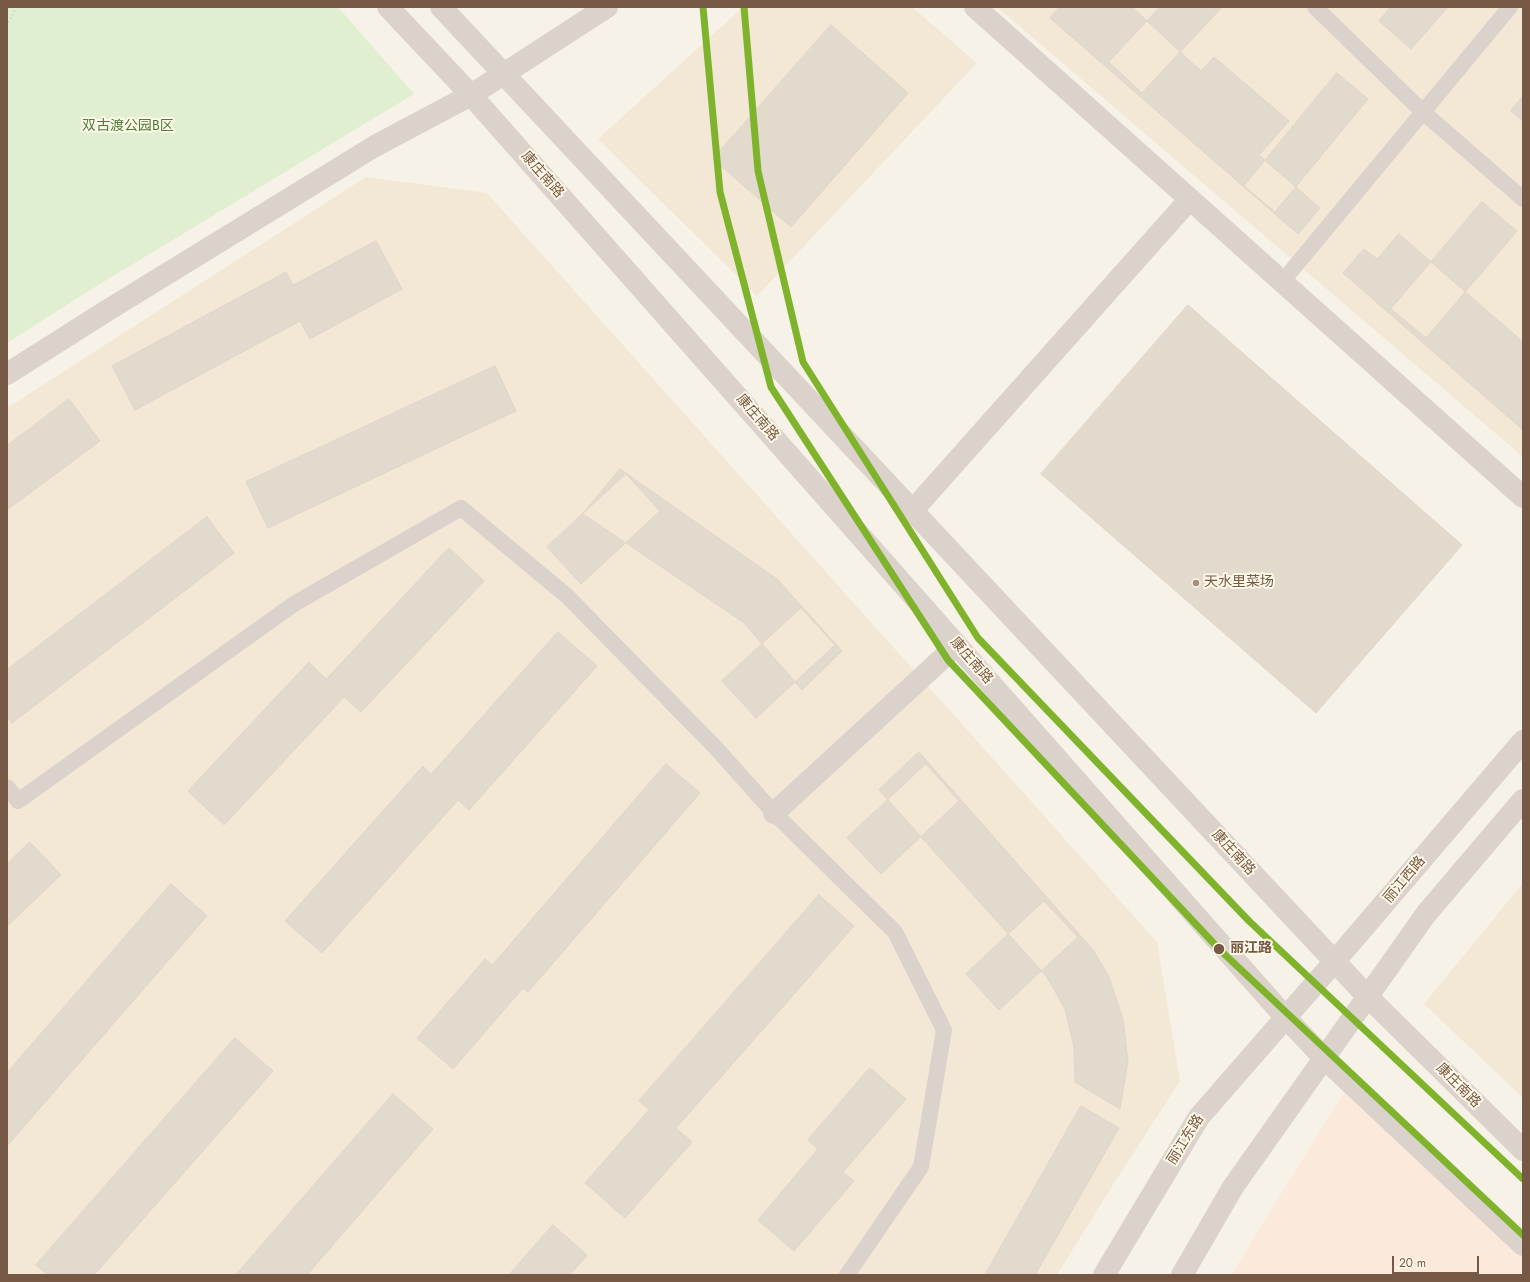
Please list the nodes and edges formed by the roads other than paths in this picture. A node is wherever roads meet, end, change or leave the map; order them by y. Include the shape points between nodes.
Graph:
1 (388, 7) edge
2 (441, 7) edge
3 (607, 7) edge
4 (975, 7) edge
5 (1315, 7) edge
6 (1510, 7) edge
7 (503, 73) junction
8 (471, 95) junction
9 (1423, 112) junction
10 (1190, 199) junction
11 (1523, 199) edge
12 (1282, 282) junction
13 (7, 374) edge
14 (1523, 497) edge
15 (912, 510) junction
16 (957, 645) junction
17 (1523, 741) edge
18 (7, 787) edge
19 (1523, 800) edge
20 (12, 807) edge
21 (774, 813) junction
22 (1335, 961) junction
23 (1367, 996) junction
24 (1286, 1018) junction
25 (1324, 1058) junction
26 (1523, 1150) edge
27 (1523, 1245) edge
28 (847, 1275) edge
29 (1104, 1275) edge
30 (1182, 1275) edge

1 - 8 main road, 康庄南路
2 - 7 main road, 康庄南路
3 - 7 main road
4 - 10 main road
5 - 9 lane
6 - 9 lane
7 - 8 main road
7 - 15 main road, 康庄南路
8 - 13 main road via 375,146
8 - 16 main road, 康庄南路
9 - 11 lane
9 - 12 lane
10 - 12 main road
10 - 15 main road
12 - 14 main road
15 - 22 main road, 康庄南路
16 - 21 main road
16 - 24 main road, 康庄南路
17 - 22 main road, 丽江西路
18 - 20 lane
19 - 23 main road via 1426,914
20 - 21 lane via 294,604 461,508 567,596 716,748
21 - 28 lane via 895,932 944,1030 921,1167
22 - 23 main road, 康庄南路
22 - 24 main road, 丽江西路
23 - 25 main road
23 - 26 main road, 康庄南路
24 - 25 main road, 康庄南路
24 - 29 main road, 丽江东路 via 1199,1117
25 - 27 main road, 康庄南路
25 - 30 main road via 1233,1187

